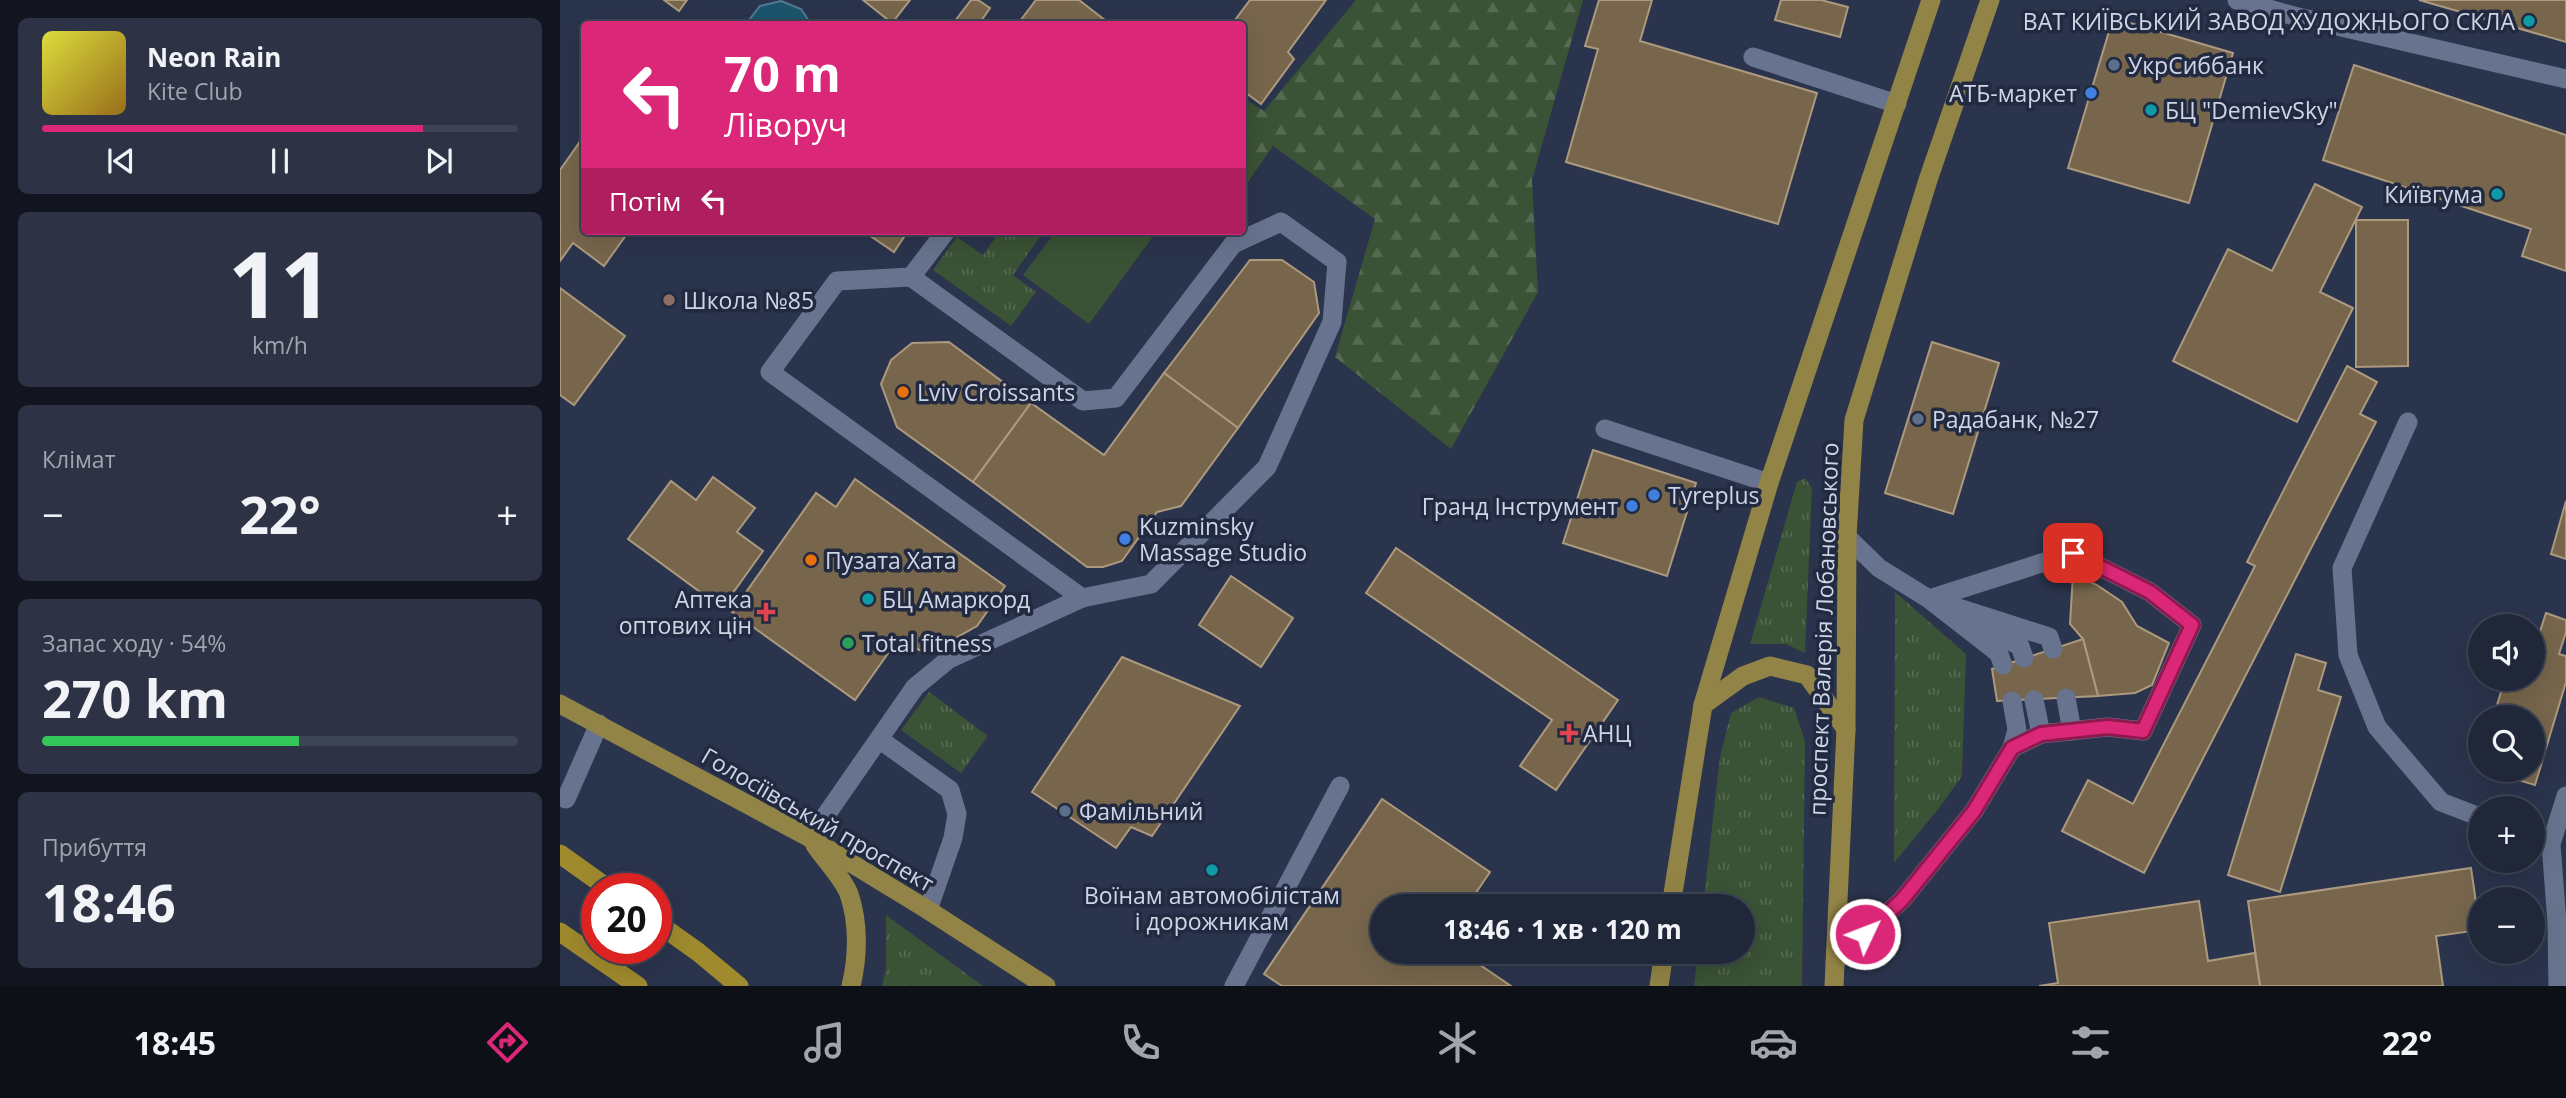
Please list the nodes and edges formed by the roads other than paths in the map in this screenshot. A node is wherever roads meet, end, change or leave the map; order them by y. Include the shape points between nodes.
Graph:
1 (1931, 0) edge
2 (1990, 0) edge
3 (2237, 0) edge
4 (1753, 57) dead end
5 (2566, 79) edge
6 (1897, 104) junction
7 (943, 235) edge
8 (911, 277) junction
9 (2408, 422) dead end
10 (1605, 429) dead end
11 (1769, 483) junction
12 (1847, 537) junction
13 (1082, 598) junction
14 (1929, 599) junction
15 (2053, 649) dead end
16 (2024, 658) dead end
17 (2003, 666) dead end
18 (2066, 698) dead end
19 (2034, 700) dead end
20 (2012, 701) dead end
21 (560, 704) edge
22 (1703, 705) junction
23 (599, 724) junction
24 (1846, 729) junction
25 (2073, 731) junction
26 (2041, 734) junction
27 (879, 739) junction
28 (2012, 748) junction
29 (1340, 786) dead end
30 (2566, 796) edge
31 (566, 799) dead end
32 (2468, 812) edge
33 (810, 838) junction
34 (2545, 842) edge
35 (2551, 844) junction
36 (560, 854) edge
37 (587, 873) edge
38 (1673, 894) edge
39 (928, 910) junction
40 (560, 932) edge
41 (672, 933) edge
42 (1835, 961) junction
43 (1662, 964) edge
44 (638, 986) edge
45 (738, 986) edge
46 (851, 986) edge
47 (1046, 986) edge
48 (1234, 986) edge
49 (1659, 986) edge
50 (1834, 986) edge
51 (2557, 986) edge

1 - 6 main road, проспект Валерія Лобановського
2 - 12 main road, проспект Валерія Лобановського via 1928,180 1854,420
3 - 5 lane
4 - 6 lane
6 - 11 main road, проспект Валерія Лобановського
7 - 8 lane
8 - 13 lane via 837,281 770,372
8 - 13 lane via 1083,401 1116,398 1233,244 1281,222 1337,262 1332,322 1267,467 1150,584
9 - 32 lane via 2342,568 2348,655 2377,727 2441,802
10 - 11 lane
11 - 22 main road, проспект Валерія Лобановського
12 - 14 lane via 1879,569
12 - 24 main road, проспект Валерія Лобановського
13 - 27 lane via 949,659 915,687
14 - 15 lane via 2049,636
14 - 16 lane via 2021,646
14 - 17 lane via 1999,654
14 - 25 lane via 2073,553 2150,592 2192,625 2143,731 2108,727
18 - 25 lane
19 - 26 lane
20 - 28 lane via 2017,730
21 - 23 main road, Голосіївський проспект
22 - 24 main road via 1743,676 1770,666 1807,675
22 - 38 main road, проспект Валерія Лобановського
23 - 31 lane
23 - 33 main road, Голосіївський проспект
24 - 42 main road, проспект Валерія Лобановського
25 - 26 lane
26 - 28 lane
27 - 33 lane
27 - 39 lane via 950,790 957,814
28 - 42 lane via 1974,811 1902,900
29 - 48 lane
30 - 35 lane
33 - 39 main road, Голосіївський проспект
33 - 46 main road via 849,892 857,929
34 - 35 lane
35 - 51 lane
36 - 37 highway
39 - 47 main road, Голосіївський проспект
40 - 44 highway
41 - 45 highway
42 - 50 main road, проспект Валерія Лобановського
43 - 49 main road

